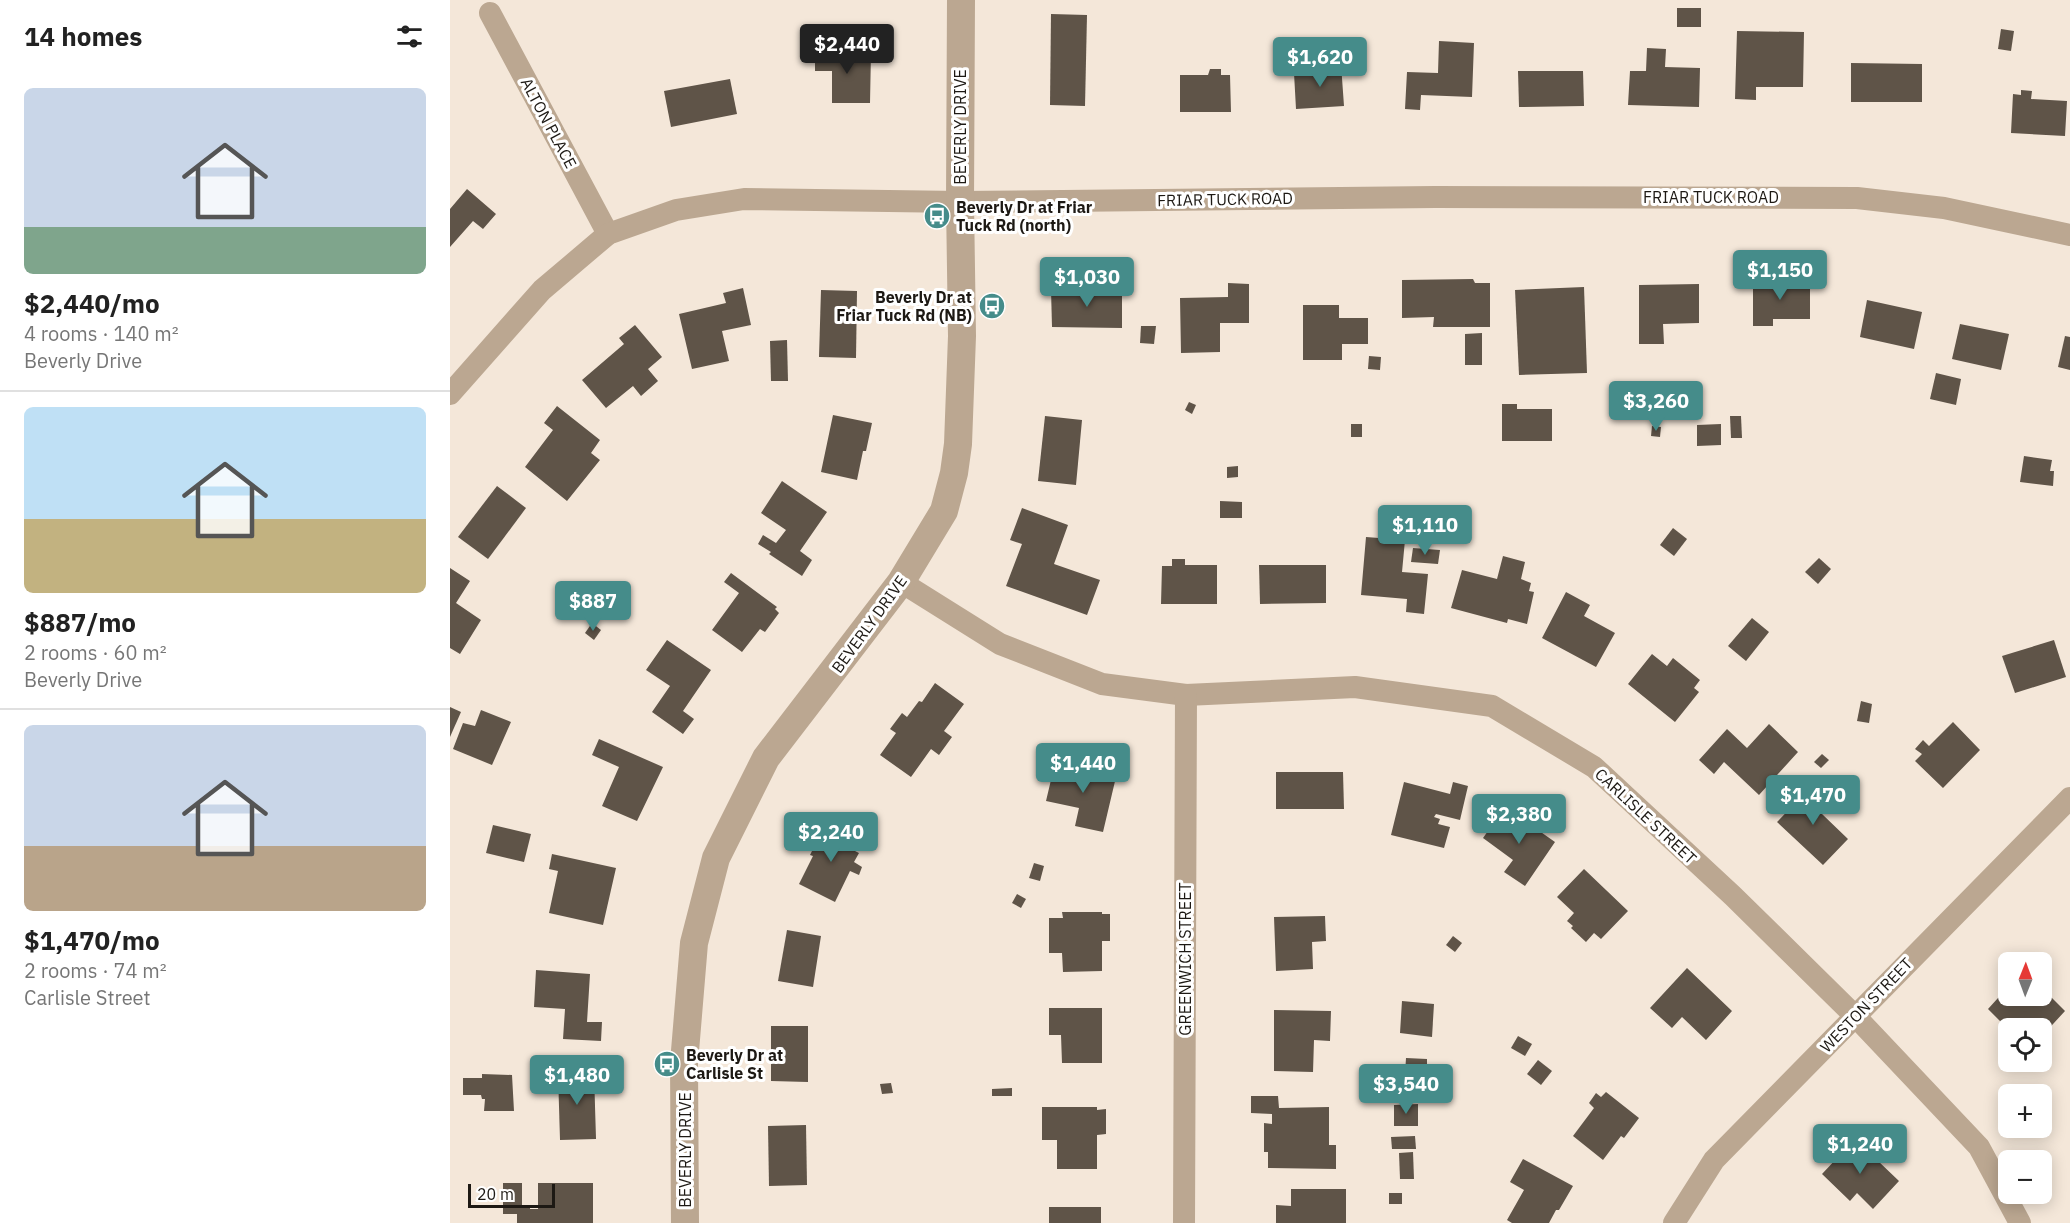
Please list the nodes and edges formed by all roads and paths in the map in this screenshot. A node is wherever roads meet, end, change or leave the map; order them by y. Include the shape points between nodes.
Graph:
1 (961, 0) edge
2 (490, 13) dead end
3 (960, 202) junction
4 (608, 234) junction
5 (2070, 235) edge
6 (450, 394) edge
7 (901, 582) junction
8 (1186, 694) junction
9 (2070, 798) edge
10 (1855, 1016) junction
11 (685, 1223) edge
12 (1184, 1223) edge
13 (1674, 1223) edge
14 (2020, 1223) edge

1 - 3 street, BEVERLY DRIVE
2 - 4 street, ALTON PLACE
3 - 4 street, FRIAR TUCK ROAD via 744,199 676,210
3 - 5 street, FRIAR TUCK ROAD via 1857,198 1944,208
3 - 7 street, BEVERLY DRIVE via 962,336 954,473 944,511
4 - 6 street, FRIAR TUCK ROAD via 542,290
7 - 8 street, CARLISLE STREET via 1000,644 1102,684
7 - 11 street, BEVERLY DRIVE via 766,758 716,858 694,943 684,1063
8 - 10 street, CARLISLE STREET via 1355,687 1492,706 1594,767
8 - 12 street, GREENWICH STREET
9 - 10 street, WESTON STREET
10 - 13 street, WESTON STREET via 1714,1160
10 - 14 street, CARLISLE STREET via 1979,1147

